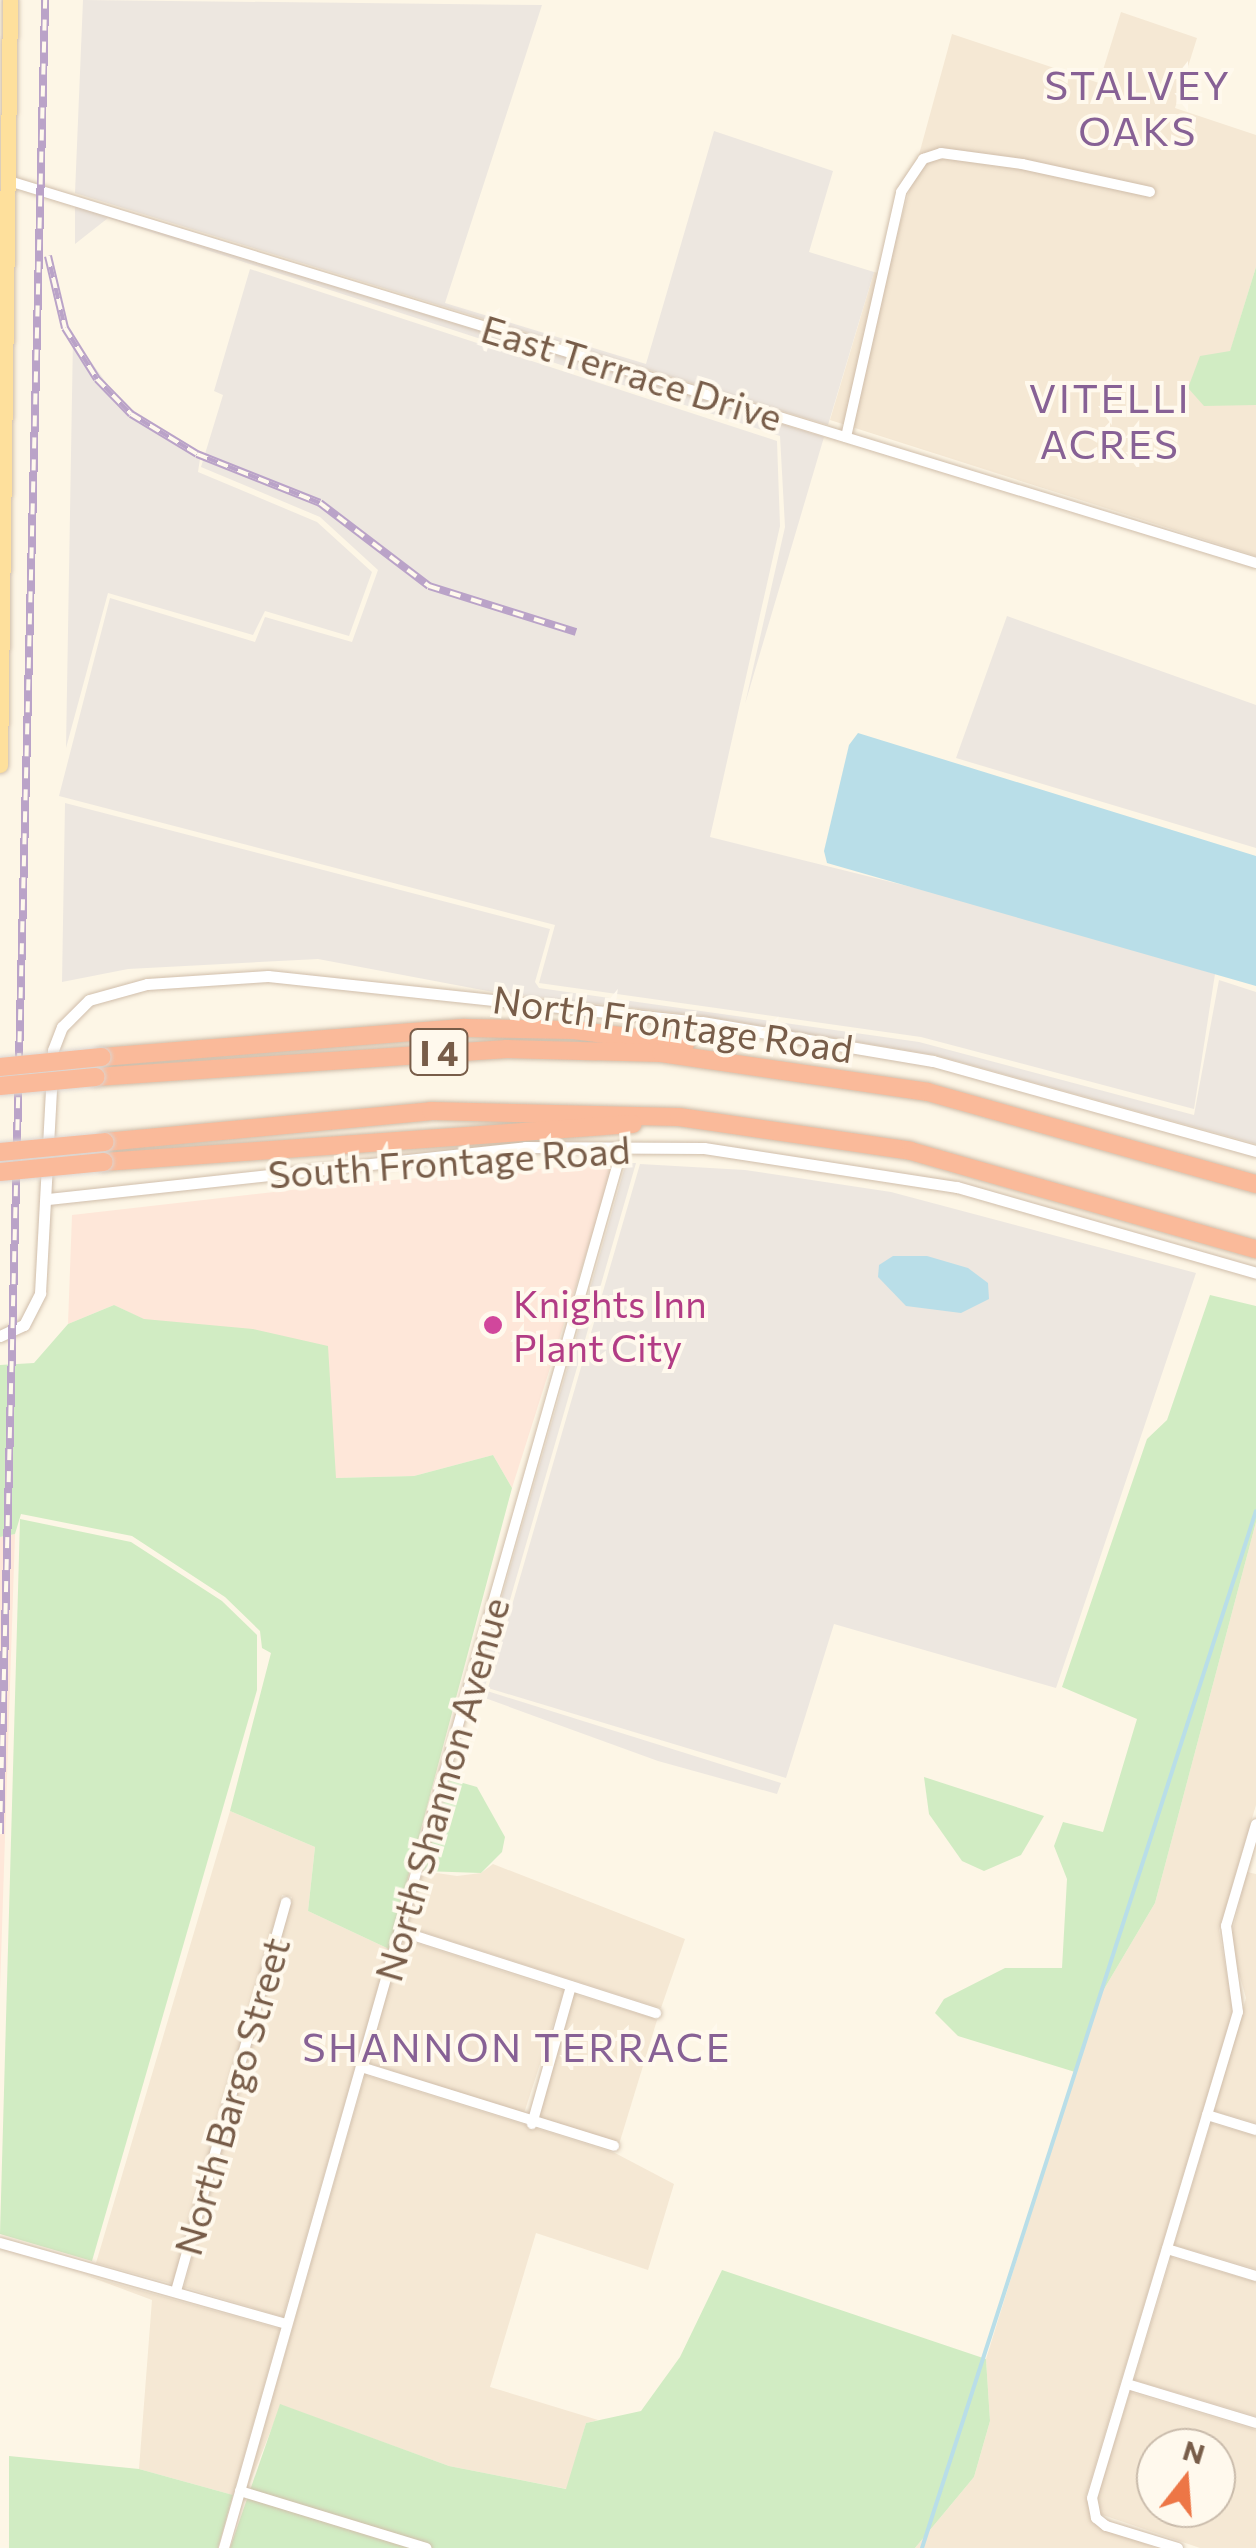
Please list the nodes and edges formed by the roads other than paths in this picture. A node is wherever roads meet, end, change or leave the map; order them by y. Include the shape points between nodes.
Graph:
1 (10, 0) edge
2 (5, 179) edge
3 (1150, 192) dead end
4 (846, 437) junction
5 (1256, 562) edge
6 (1, 707) edge
7 (0, 765) edge
8 (783, 1066) junction
9 (0, 1067) edge
10 (0, 1086) edge
11 (718, 1121) junction
12 (623, 1145) junction
13 (1256, 1151) edge
14 (0, 1152) edge
15 (0, 1172) edge
16 (1256, 1184) edge
17 (48, 1198) junction
18 (1256, 1250) edge
19 (1256, 1273) edge
20 (0, 1336) edge
21 (1256, 1824) edge
22 (1250, 1866) edge
23 (286, 1902) dead end
24 (400, 1931) junction
25 (571, 1986) junction
26 (656, 2013) dead end
27 (361, 2067) junction
28 (1207, 2115) junction
29 (532, 2124) junction
30 (1256, 2130) edge
31 (614, 2146) dead end
32 (0, 2244) edge
33 (1167, 2249) junction
34 (1256, 2276) edge
35 (176, 2291) junction
36 (287, 2324) junction
37 (1127, 2384) junction
38 (1256, 2423) edge
39 (240, 2491) junction
40 (224, 2548) edge
41 (426, 2548) edge
42 (1178, 2548) edge

1 - 2 main road
2 - 4 street, East Terrace Drive
2 - 6 main road
3 - 4 street via 988,159 924,159 902,192
4 - 5 street, East Terrace Drive
6 - 7 main road
8 - 9 highway, bridge via 691,1044 520,1028
8 - 10 highway, I 4, bridge via 661,1053 506,1048
8 - 16 highway, I 4 via 1006,1111
11 - 14 highway, I 4, bridge via 431,1110
11 - 15 highway, bridge via 447,1133
11 - 18 highway, I 4 via 994,1171
12 - 17 street, South Frontage Road via 467,1152
12 - 19 street, South Frontage Road via 798,1158 940,1184
12 - 24 street, North Shannon Avenue
13 - 17 street, North Frontage Road via 934,1061 702,1022 268,976 204,978 108,992 62,1027 53,1050
17 - 20 street, North Frontage Road via 40,1293 24,1325
21 - 22 street
22 - 28 street via 1225,1941 1240,1997
23 - 35 street, North Bargo Street
24 - 25 street
24 - 27 street, North Shannon Avenue
25 - 26 street
25 - 29 street
27 - 29 street
27 - 36 street, North Shannon Avenue
28 - 30 street
28 - 33 street
29 - 31 street
32 - 35 street
33 - 34 street
33 - 37 street
35 - 36 street
36 - 39 street, North Shannon Avenue
37 - 38 street
37 - 42 street via 1092,2509 1106,2526
39 - 40 street, North Shannon Avenue
39 - 41 street

